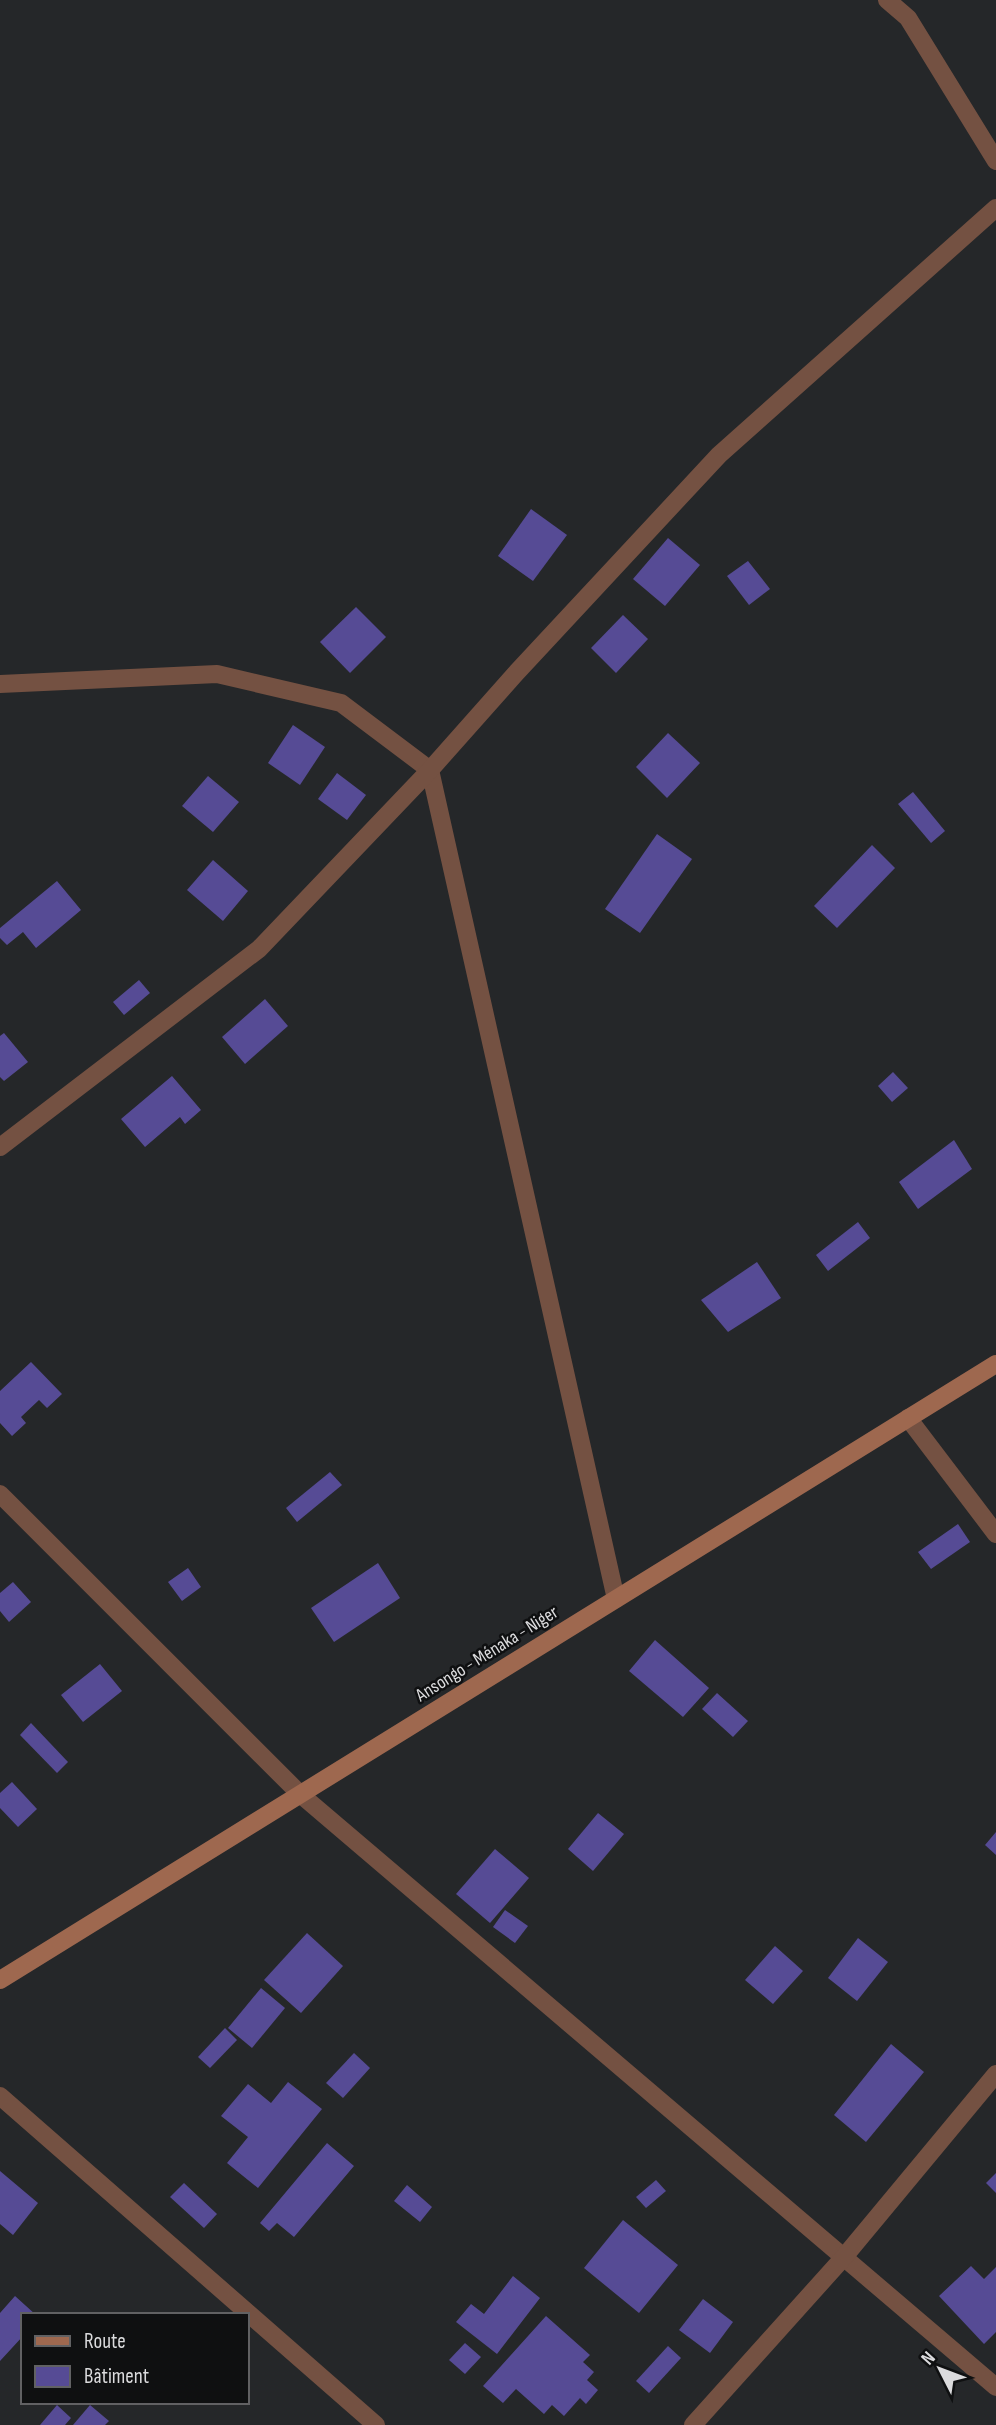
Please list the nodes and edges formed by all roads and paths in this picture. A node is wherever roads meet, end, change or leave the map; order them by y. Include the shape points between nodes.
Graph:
1 (887, 0) edge
2 (996, 161) edge
3 (996, 208) edge
4 (0, 684) edge
5 (430, 770) junction
6 (0, 1147) edge
7 (996, 1364) edge
8 (908, 1418) junction
9 (0, 1494) edge
10 (996, 1534) edge
11 (616, 1599) junction
12 (300, 1794) junction
13 (0, 1980) edge
14 (996, 2074) edge
15 (0, 2096) edge
16 (844, 2257) junction
17 (996, 2387) edge
18 (376, 2425) edge
19 (693, 2425) edge

1 - 2 street via 908,18
3 - 5 street via 719,455
4 - 5 street via 217,674 341,703
5 - 6 street via 259,949
5 - 11 street
7 - 8 main road, Ansongo - Ménaka - Niger
8 - 10 street
8 - 11 main road, Ansongo - Ménaka - Niger
9 - 12 street
11 - 12 main road, Ansongo - Ménaka - Niger
12 - 13 main road, Ansongo - Ménaka - Niger
12 - 16 street
14 - 16 street
15 - 18 street
16 - 17 street
16 - 19 street

